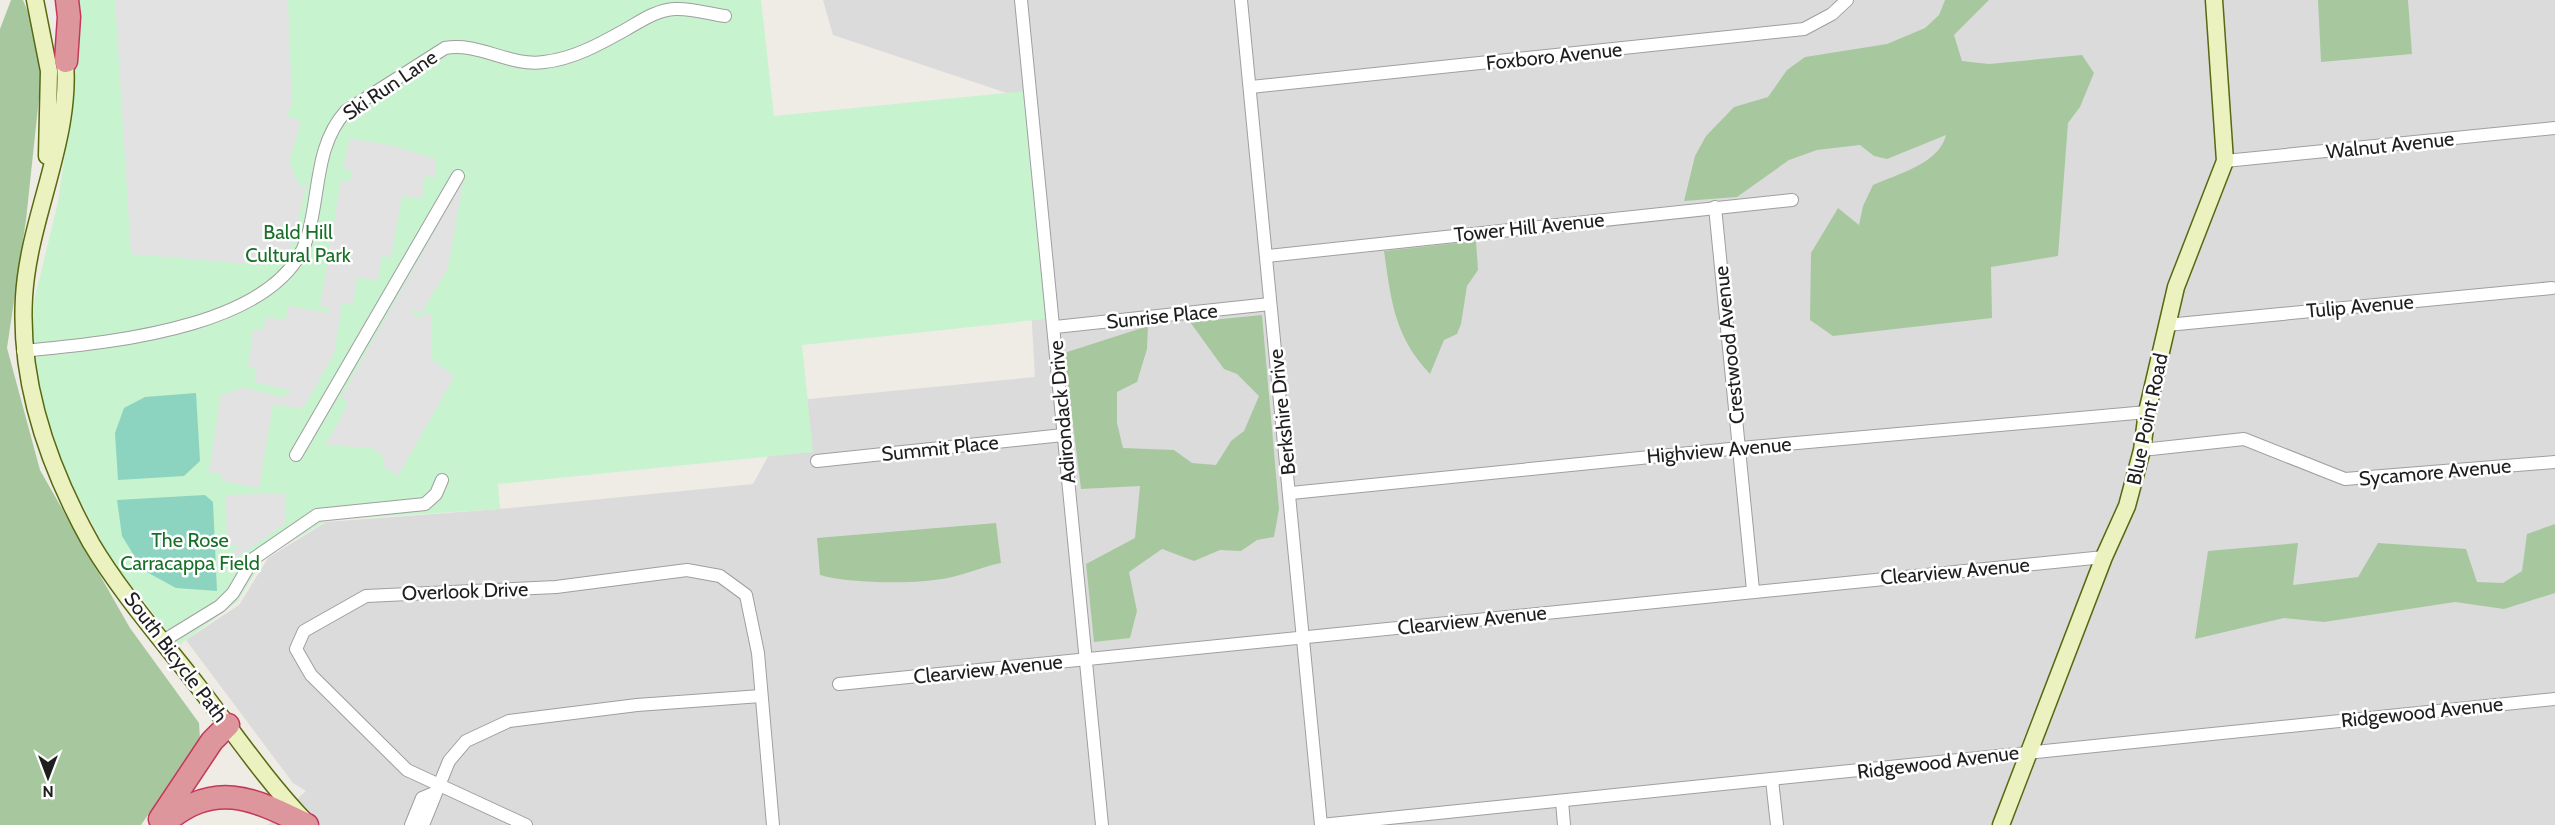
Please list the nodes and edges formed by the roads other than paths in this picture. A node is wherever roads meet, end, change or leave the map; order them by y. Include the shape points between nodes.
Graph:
1 (35, 0) edge
2 (56, 0) edge
3 (68, 0) edge
4 (1021, 0) edge
5 (1241, 0) edge
6 (1847, 0) edge
7 (2214, 0) edge
8 (725, 16) dead end
9 (66, 61) junction
10 (1251, 87) junction
11 (2555, 128) edge
12 (2224, 161) junction
13 (458, 176) dead end
14 (44, 199) junction
15 (1792, 200) dead end
16 (1715, 207) junction
17 (1267, 256) junction
18 (2552, 288) dead end
19 (1270, 304) junction
20 (2168, 325) junction
21 (1055, 327) junction
22 (23, 351) junction
23 (2147, 412) junction
24 (1063, 435) junction
25 (1740, 448) junction
26 (2142, 450) junction
27 (296, 455) dead end
28 (817, 461) dead end
29 (2555, 462) edge
30 (442, 480) dead end
31 (1291, 493) junction
32 (2104, 557) junction
33 (1753, 590) junction
34 (1305, 638) junction
35 (163, 641) junction
36 (1086, 660) junction
37 (839, 684) dead end
38 (761, 696) junction
39 (2555, 699) edge
40 (228, 725) junction
41 (2030, 751) junction
42 (1772, 780) junction
43 (437, 788) junction
44 (1562, 801) junction
45 (156, 825) edge
46 (162, 825) edge
47 (308, 825) edge
48 (411, 825) edge
49 (423, 825) edge
50 (430, 825) edge
51 (526, 825) edge
52 (773, 825) edge
53 (1102, 825) edge
54 (1321, 825) edge
55 (1564, 825) edge
56 (1777, 825) edge
57 (2001, 825) edge

1 - 14 street, South Bicycle Path via 47,50 50,90
2 - 9 street, South Bicycle Path
3 - 9 highway
4 - 21 street, Adirondack Drive
5 - 10 street, Berkshire Drive
6 - 10 street, Foxboro Avenue via 1832,14 1804,29
7 - 12 street, Blue Point Road
8 - 22 street, Ski Run Lane via 677,9 658,12 579,54 546,62 522,64 471,48 446,48 346,111 334,124 326,140 308,237 298,260 280,279 249,301 204,320 152,334
9 - 14 street, South Bicycle Path via 61,130
10 - 17 street, Berkshire Drive
11 - 12 street, Walnut Avenue
12 - 20 street, Blue Point Road via 2176,287
13 - 27 street
14 - 22 street, South Bicycle Path via 24,295
15 - 16 street, Tower Hill Avenue
16 - 17 street, Tower Hill Avenue
16 - 25 street, Crestwood Avenue
17 - 19 street, Berkshire Drive
18 - 20 street, Tulip Avenue
19 - 21 street, Sunrise Place
19 - 31 street, Berkshire Drive
20 - 23 street, Blue Point Road
21 - 24 street, Adirondack Drive
22 - 35 street, South Bicycle Path via 33,406 82,525 104,562
23 - 25 street, Highview Avenue
23 - 26 street, Blue Point Road
24 - 28 street, Summit Place
24 - 36 street, Adirondack Drive
25 - 31 street, Highview Avenue
25 - 33 street, Crestwood Avenue
26 - 29 street, Sycamore Avenue via 2244,439 2345,479
26 - 32 street, Blue Point Road via 2127,506
30 - 35 street via 436,494 425,504 316,515 253,559 233,594 220,606
31 - 34 street, Berkshire Drive
32 - 33 street, Clearview Avenue
32 - 41 street, Blue Point Road
33 - 34 street, Clearview Avenue
34 - 36 street, Clearview Avenue
34 - 54 street, Berkshire Drive
35 - 40 street, South Bicycle Path
36 - 37 street, Clearview Avenue
36 - 53 street, Adirondack Drive
38 - 43 street via 637,705 509,721 466,741 448,761
38 - 43 street, Overlook Drive via 758,653 746,595 720,576 687,570 556,587 366,596 304,631 296,649 311,675 407,770
38 - 52 street, Overlook Drive
39 - 41 street, Ridgewood Avenue
40 - 45 highway via 212,741
40 - 47 street, South Bicycle Path
41 - 42 street, Ridgewood Avenue
41 - 57 street, Blue Point Road
42 - 44 street, Ridgewood Avenue
42 - 56 street
43 - 48 street via 422,798
43 - 49 street
43 - 50 street
43 - 51 street, Overlook Drive
44 - 54 street, Ridgewood Avenue
44 - 55 street
46 - 47 highway via 194,803 227,796 256,801

